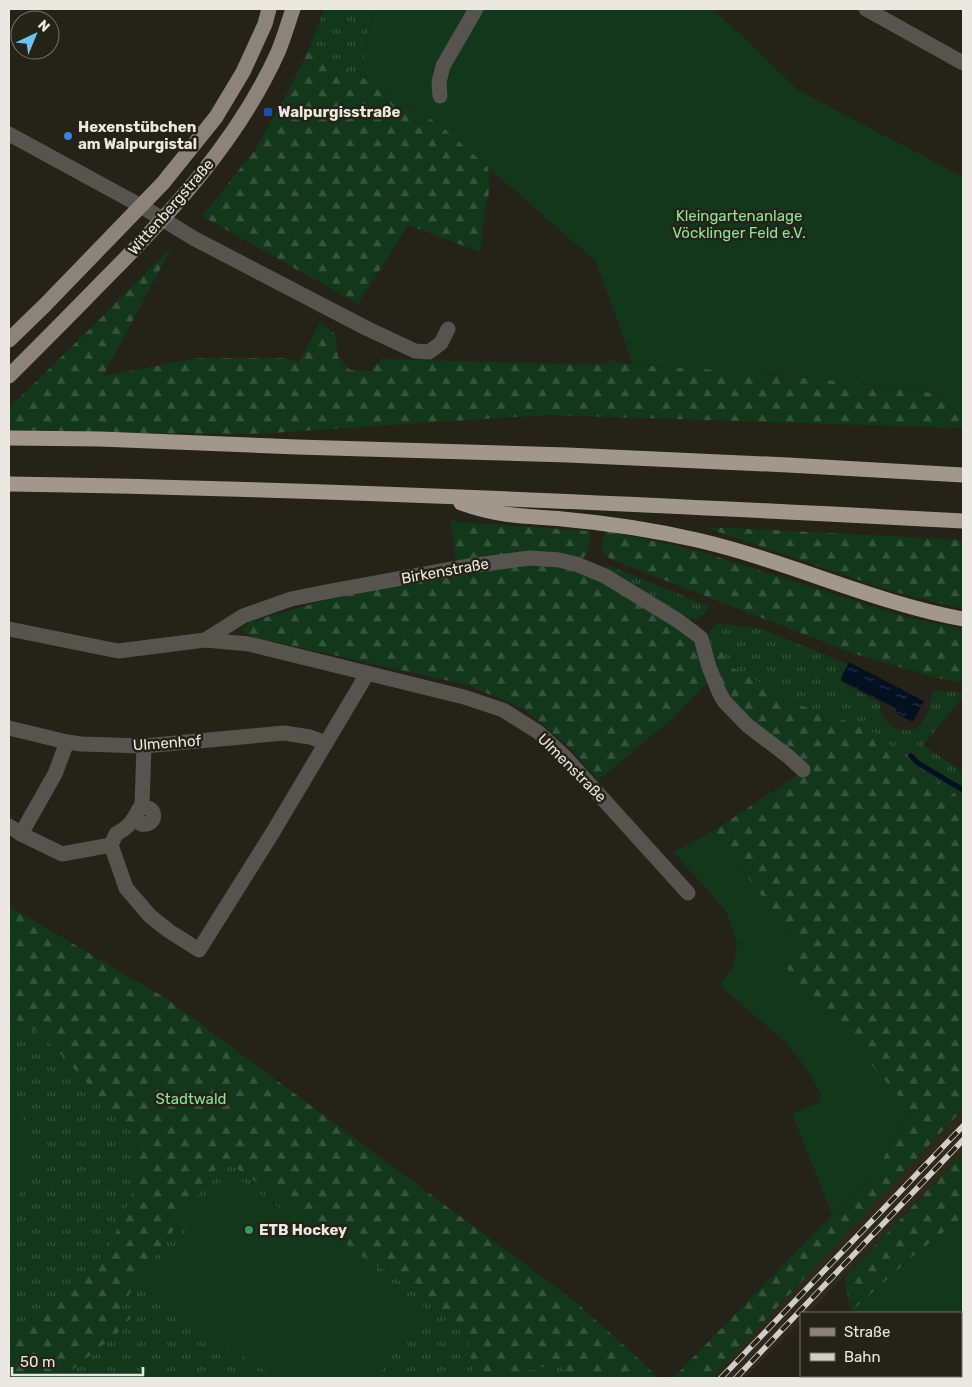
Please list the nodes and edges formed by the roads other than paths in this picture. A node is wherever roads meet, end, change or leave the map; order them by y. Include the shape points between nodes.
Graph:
1 (269, 9) edge
2 (293, 9) edge
3 (476, 9) edge
4 (866, 9) edge
5 (963, 62) edge
6 (440, 96) dead end
7 (9, 134) edge
8 (141, 206) junction
9 (162, 220) junction
10 (448, 329) dead end
11 (9, 340) edge
12 (9, 376) edge
13 (9, 438) edge
14 (963, 471) edge
15 (931, 473) junction
16 (963, 475) edge
17 (9, 484) edge
18 (440, 497) junction
19 (963, 521) edge
20 (963, 619) edge
21 (9, 629) edge
22 (205, 640) junction
23 (367, 674) junction
24 (9, 728) edge
25 (67, 742) junction
26 (326, 743) junction
27 (144, 746) junction
28 (802, 770) dead end
29 (15, 830) edge
30 (111, 845) junction
31 (688, 893) dead end

1 - 8 main road, Wittenbergstraße via 243,72 216,117
2 - 9 main road, Wittenbergstraße via 278,51 253,100 220,150
3 - 6 street via 443,66
4 - 5 street
7 - 8 street
8 - 9 street
8 - 11 main road, Wittenbergstraße
9 - 10 street via 415,352 429,352 441,343
9 - 12 main road, Wittenbergstraße
13 - 15 highway via 568,455
14 - 15 highway
15 - 16 highway
17 - 18 highway
18 - 19 highway
18 - 20 highway via 496,513 629,527 713,544 892,602
21 - 22 street, Birkenstraße via 118,651
22 - 23 street, Ulmenstraße via 249,644
22 - 28 street, Birkenstraße via 243,616 291,599 519,559 548,558 568,562 605,576 696,634 724,701 747,725
23 - 26 street
23 - 31 street, Ulmenstraße via 480,702 503,710 538,732 565,757
24 - 25 street, Ulmenhof
25 - 27 street, Ulmenhof
25 - 29 street via 55,774
26 - 27 street, Ulmenhof via 284,733
26 - 30 street via 199,950 150,916 126,888
27 - 30 street via 142,805 125,829 116,834
29 - 30 street via 62,854

